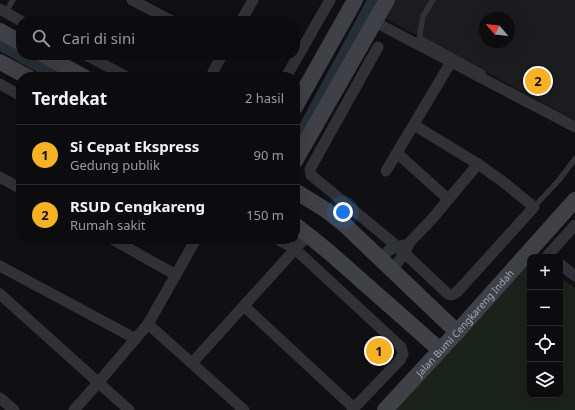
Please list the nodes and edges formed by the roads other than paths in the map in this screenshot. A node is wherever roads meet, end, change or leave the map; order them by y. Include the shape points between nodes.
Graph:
1 (13, 0) edge
2 (132, 0) edge
3 (253, 0) edge
4 (330, 0) edge
5 (355, 0) edge
6 (387, 0) edge
7 (432, 0) edge
8 (3, 11) edge
9 (162, 16) edge
10 (244, 16) edge
11 (16, 18) edge
12 (375, 22) junction
13 (0, 31) edge
14 (16, 40) edge
15 (418, 41) junction
16 (378, 47) dead end
17 (300, 52) edge
18 (53, 60) edge
19 (95, 60) edge
20 (219, 60) edge
21 (296, 60) edge
22 (0, 62) edge
23 (451, 62) junction
24 (19, 72) edge
25 (75, 72) edge
26 (118, 72) edge
27 (213, 72) dead end
28 (289, 72) edge
29 (0, 84) edge
30 (16, 93) edge
31 (526, 96) dead end
32 (300, 98) edge
33 (414, 125) junction
34 (315, 127) junction
35 (575, 127) edge
36 (329, 134) junction
37 (300, 152) edge
38 (397, 153) junction
39 (575, 159) edge
40 (478, 164) junction
41 (386, 171) dead end
42 (0, 177) edge
43 (16, 186) edge
44 (300, 195) edge
45 (448, 199) junction
46 (575, 201) edge
47 (534, 207) junction
48 (575, 225) edge
49 (300, 229) edge
50 (308, 235) junction
51 (121, 244) edge
52 (193, 244) edge
53 (286, 244) edge
54 (300, 244) edge
55 (300, 244) edge
56 (535, 244) junction
57 (404, 248) junction
58 (295, 249) junction
59 (547, 254) edge
60 (551, 254) edge
61 (380, 259) junction
62 (0, 266) edge
63 (563, 266) edge
64 (392, 270) junction
65 (176, 275) junction
66 (575, 276) edge
67 (0, 294) edge
68 (244, 306) junction
69 (148, 324) junction
70 (456, 332) junction
71 (136, 339) junction
72 (440, 350) junction
73 (192, 363) junction
74 (98, 383) junction
75 (0, 398) edge
76 (353, 409) edge
77 (14, 410) edge
78 (74, 410) edge
79 (129, 410) edge
80 (244, 410) edge
81 (385, 410) edge

1 - 8 lane
2 - 9 street
3 - 10 street
4 - 17 street
5 - 32 street
6 - 12 street
7 - 15 lane via 424,16
8 - 11 street
12 - 15 street
12 - 34 street
13 - 14 street
15 - 23 street
15 - 31 lane
16 - 36 street
18 - 25 street
19 - 26 street
20 - 27 street
21 - 28 street
22 - 24 street
23 - 33 street
23 - 35 street
29 - 30 street
33 - 38 street
33 - 40 street
34 - 36 street
34 - 37 street
36 - 57 street via 310,170 311,175
38 - 41 street
38 - 45 street
39 - 47 lane
40 - 45 street
40 - 47 street
42 - 43 street
44 - 61 street via 326,210 346,226
45 - 57 street
46 - 56 street, Jalan Bumi Cengkareng Indah
47 - 57 street via 451,295
48 - 60 street
49 - 50 street
50 - 55 street
50 - 72 street
51 - 65 street
52 - 65 street
53 - 58 street
54 - 58 street
56 - 59 street
56 - 70 street, Jalan Bumi Cengkareng Indah
57 - 61 street via 389,250
57 - 64 street
58 - 68 street
58 - 76 street via 402,347 403,354 400,360
61 - 64 street
62 - 71 street
63 - 66 street
64 - 70 street
65 - 69 street
67 - 74 street
68 - 73 street
68 - 76 street
69 - 71 street
69 - 73 street
70 - 72 street, Jalan Bumi Cengkareng Indah
71 - 74 street
72 - 81 street, Jalan Bumi Cengkareng Indah
73 - 80 street
74 - 78 street
74 - 79 street
75 - 77 street

